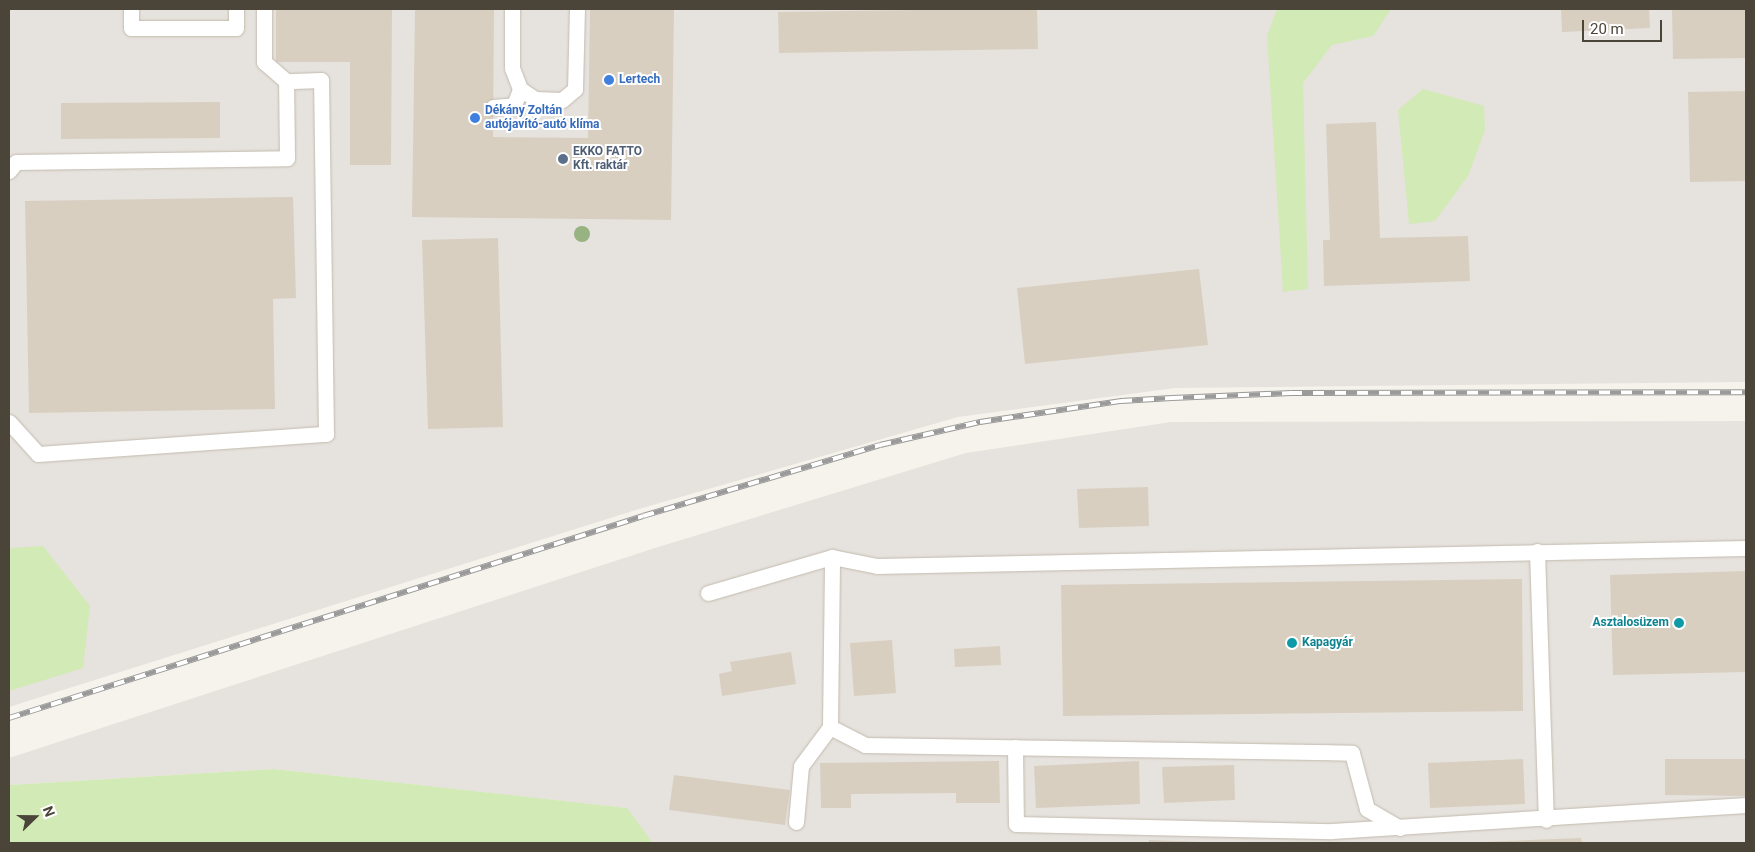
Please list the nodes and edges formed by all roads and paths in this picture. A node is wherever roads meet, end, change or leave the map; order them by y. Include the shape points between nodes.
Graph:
1 (130, 9) edge
2 (236, 9) edge
3 (264, 9) edge
4 (512, 9) edge
5 (577, 9) edge
6 (286, 81) junction
7 (520, 89) junction
8 (493, 107) dead end
9 (9, 171) edge
10 (9, 422) edge
11 (1746, 548) edge
12 (1537, 551) junction
13 (832, 557) junction
14 (708, 593) dead end
15 (830, 727) junction
16 (1015, 747) junction
17 (1746, 805) edge
18 (1546, 820) junction
19 (796, 822) dead end
20 (1400, 828) junction

1 - 2 lane via 131,28 236,28
3 - 6 lane via 264,62
4 - 7 lane via 512,68
5 - 7 lane via 575,89 562,100 535,99
6 - 9 lane via 287,158 16,162
6 - 10 lane via 320,80 326,434 38,454
7 - 8 lane via 514,105
11 - 12 lane
12 - 13 lane via 877,566
12 - 18 lane
13 - 14 lane
13 - 15 lane
15 - 16 lane via 865,745
15 - 19 lane via 801,766
16 - 20 lane via 1352,753 1367,809
16 - 20 lane via 1016,824 1332,831
17 - 18 lane
18 - 20 lane

